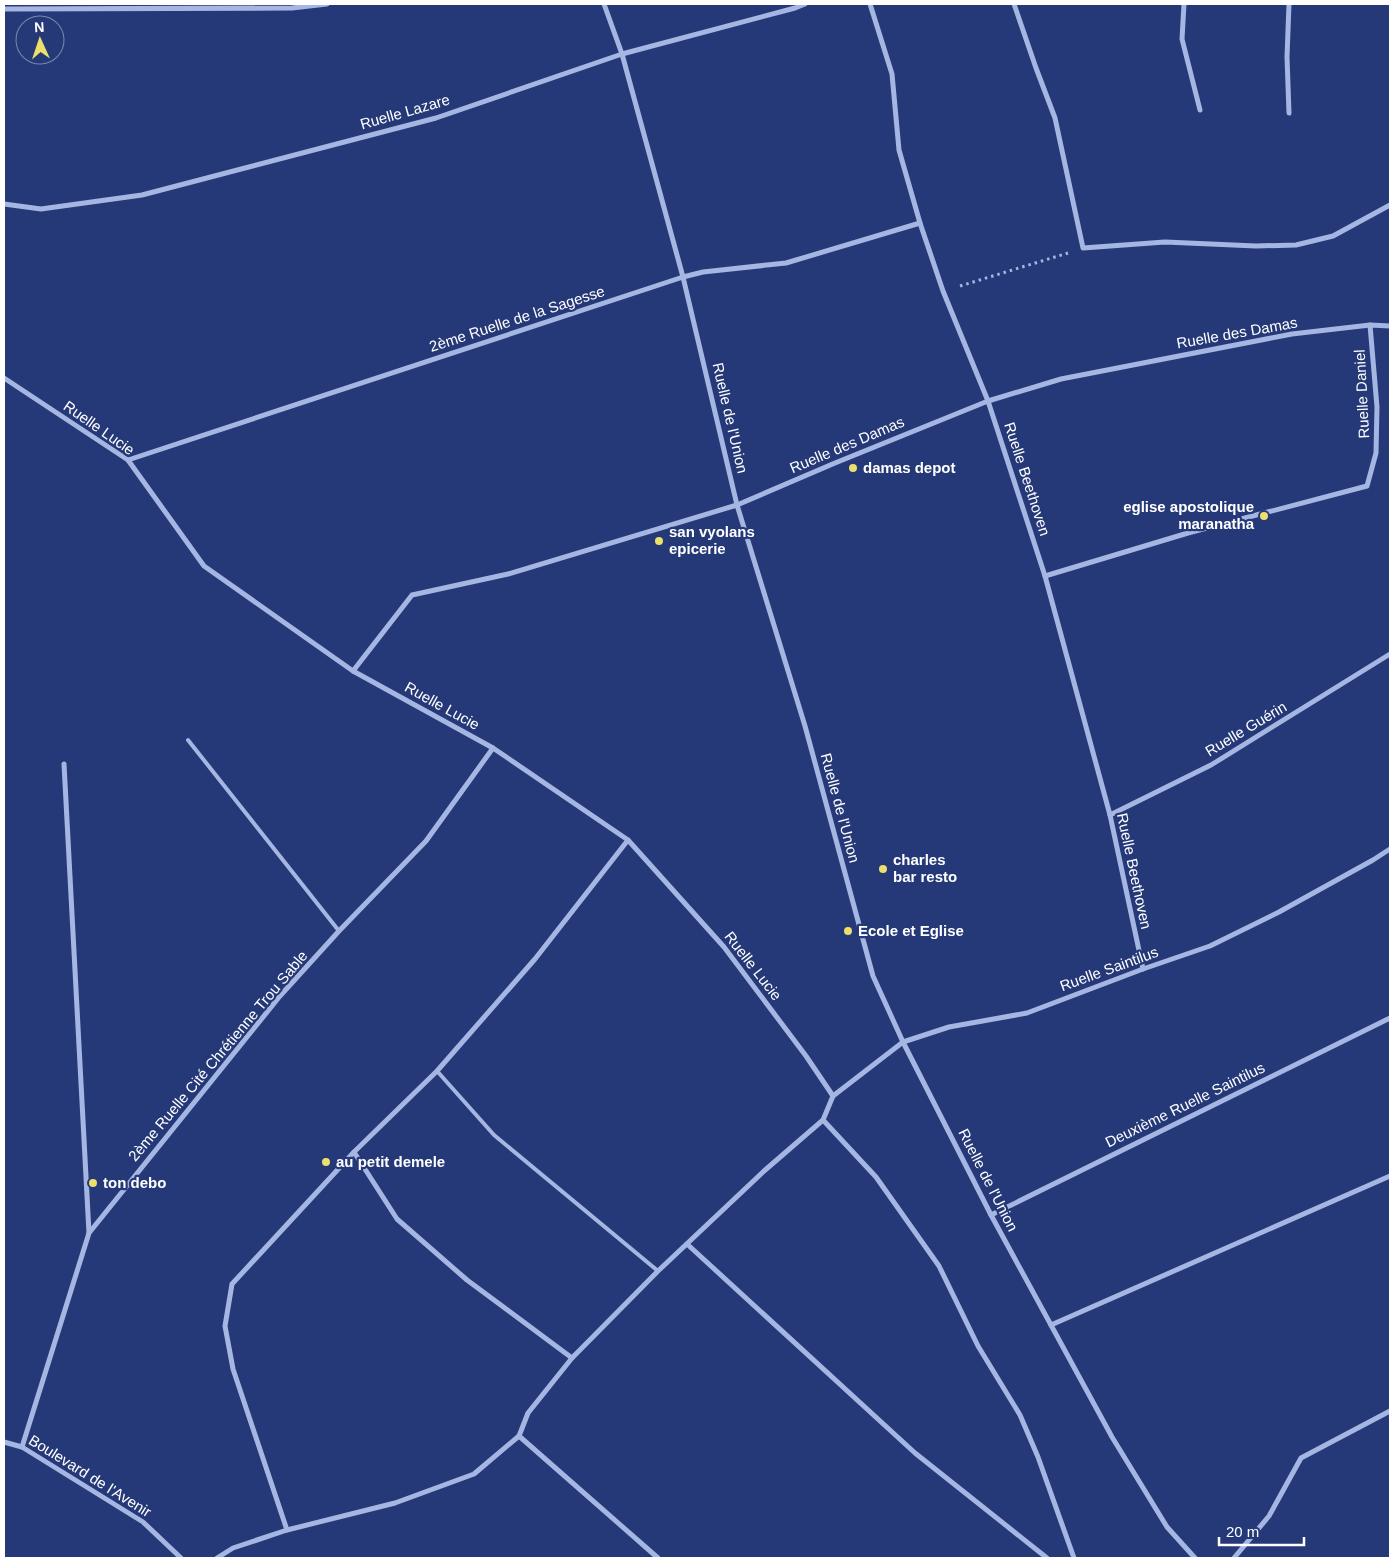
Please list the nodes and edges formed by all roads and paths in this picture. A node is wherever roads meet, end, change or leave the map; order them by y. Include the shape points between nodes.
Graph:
1 (327, 4) edge
2 (604, 4) edge
3 (805, 4) edge
4 (870, 4) edge
5 (1014, 4) edge
6 (1184, 4) edge
7 (1289, 4) edge
8 (182, 7) edge
9 (4, 9) edge
10 (622, 54) junction
11 (1200, 110) dead end
12 (1289, 114) dead end
13 (4, 204) edge
14 (1390, 205) edge
15 (920, 223) junction
16 (1083, 248) junction
17 (683, 277) junction
18 (943, 291) junction
19 (1370, 325) junction
20 (1390, 326) edge
21 (4, 378) edge
22 (988, 401) junction
23 (128, 460) junction
24 (737, 505) junction
25 (1045, 576) junction
26 (1390, 654) edge
27 (353, 671) junction
28 (188, 740) dead end
29 (493, 748) junction
30 (64, 764) dead end
31 (1110, 815) junction
32 (628, 840) junction
33 (1390, 849) edge
34 (339, 931) junction
35 (1143, 969) junction
36 (1390, 1018) edge
37 (903, 1042) junction
38 (437, 1071) junction
39 (834, 1096) junction
40 (822, 1120) junction
41 (354, 1152) junction
42 (1390, 1176) edge
43 (991, 1215) junction
44 (89, 1234) junction
45 (687, 1244) junction
46 (658, 1271) junction
47 (1051, 1325) junction
48 (572, 1358) junction
49 (1390, 1411) edge
50 (519, 1436) junction
51 (4, 1442) edge
52 (22, 1447) junction
53 (287, 1530) junction
54 (181, 1558) edge
55 (217, 1558) edge
56 (658, 1558) edge
57 (1046, 1558) edge
58 (1074, 1558) edge
59 (1195, 1558) edge
60 (1234, 1558) edge

1 - 8 street via 292,8
2 - 10 street, Ruelle de l'Union
3 - 10 street, Ruelle Lazare
4 - 15 street, Ruelle Beethoven via 892,74 899,150
5 - 16 street via 1055,118
6 - 11 street via 1182,38
7 - 12 street
8 - 9 street
10 - 13 street, Ruelle Lazare via 436,118 142,195 41,209
10 - 17 street, Ruelle de l'Union
14 - 16 street via 1333,236 1296,245 1165,242
15 - 17 street, 2ème Ruelle de la Sagesse via 786,263
15 - 18 street, Ruelle Beethoven
16 - 18 path
17 - 23 street, 2ème Ruelle de la Sagesse
17 - 24 street, Ruelle de l'Union
18 - 22 street, Ruelle Beethoven
19 - 20 street, Ruelle des Damas
19 - 22 street, Ruelle des Damas via 1292,334 1061,379
19 - 25 street, Ruelle Daniel via 1377,407 1376,453 1367,486 1188,533
21 - 23 street, Ruelle Lucie
22 - 24 street, Ruelle des Damas
22 - 25 street, Ruelle Beethoven
23 - 27 street, Ruelle Lucie via 204,566
24 - 27 street, Ruelle des Damas via 508,574 412,595
24 - 37 street, Ruelle de l'Union via 805,726 873,976
25 - 31 street, Ruelle Beethoven
26 - 31 street, Ruelle Guérin via 1211,766
27 - 29 street, Ruelle Lucie
28 - 34 lane
29 - 32 street, Ruelle Lucie
29 - 34 street, 2ème Ruelle Cité Chrétienne Trou Sable via 426,841
30 - 44 street
31 - 35 street, Ruelle Beethoven
32 - 38 street via 535,959
32 - 39 street, Ruelle Lucie via 724,947
33 - 35 street, Ruelle Saintilus via 1279,912 1210,946
34 - 44 street, 2ème Ruelle Cité Chrétienne Trou Sable via 274,1003
35 - 37 street, Ruelle Saintilus via 1027,1013 949,1027
36 - 43 street, Deuxième Ruelle Saintilus
37 - 39 street, Ruelle Saintilus
37 - 43 street, Ruelle de l'Union
38 - 41 street
38 - 46 lane via 494,1135
39 - 40 street
40 - 45 street
40 - 58 street via 876,1177 938,1266 978,1346 1020,1415
41 - 48 street via 397,1219 467,1280
41 - 53 street via 232,1284 224,1326 233,1369
42 - 47 street
43 - 47 street, Ruelle de l'Union
44 - 52 street, 2ème Ruelle Cité Chrétienne Trou Sable
45 - 46 street
45 - 57 street via 915,1453
46 - 48 street
47 - 59 street, Ruelle de l'Union via 1112,1437 1167,1527
48 - 50 street via 528,1413
49 - 60 street via 1301,1458 1269,1516
50 - 53 street via 474,1474 395,1503
50 - 56 street
51 - 52 street, Boulevard de l'Avenir
52 - 54 street, Boulevard de l'Avenir via 143,1522
53 - 55 street via 233,1548

